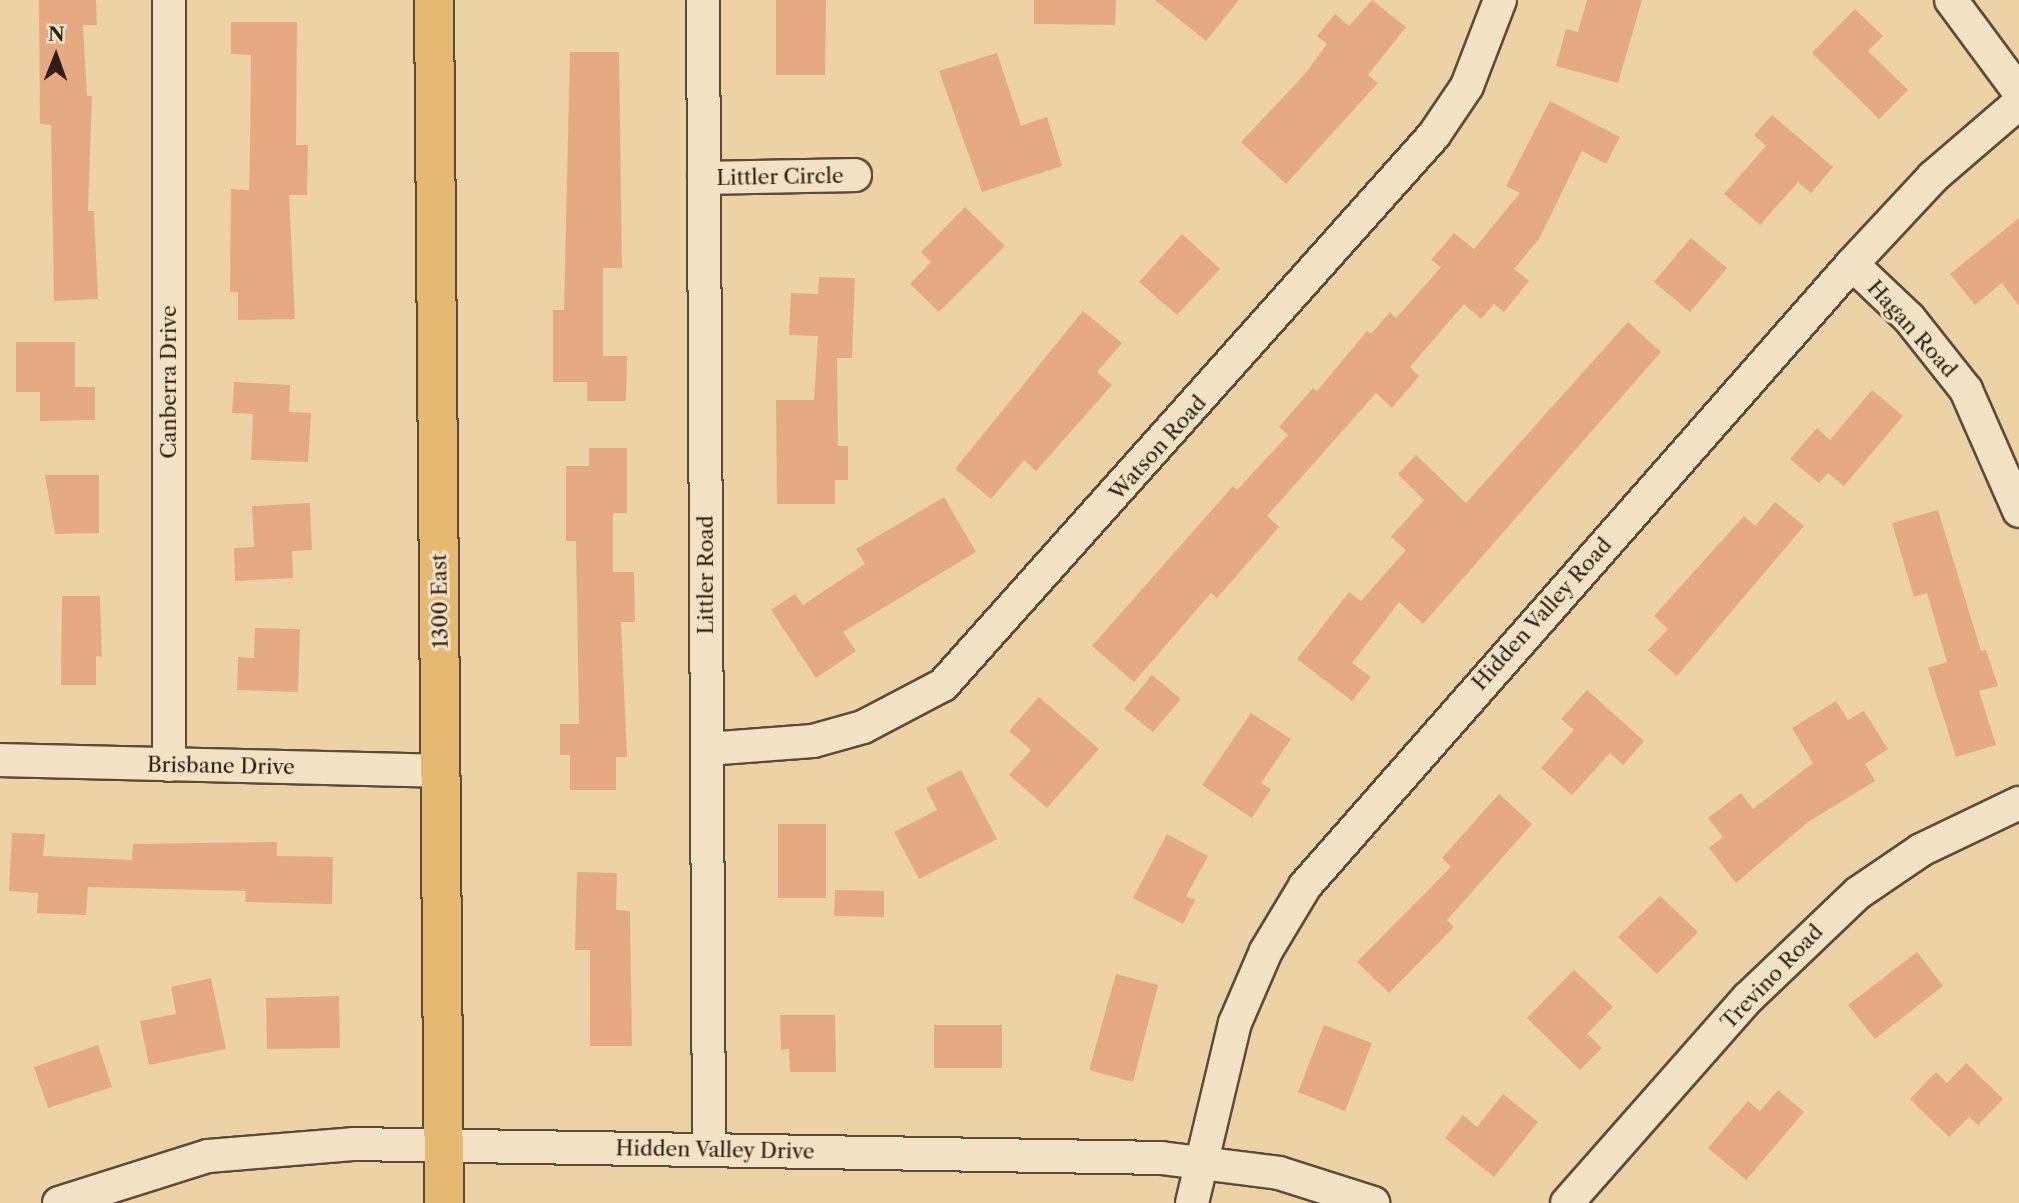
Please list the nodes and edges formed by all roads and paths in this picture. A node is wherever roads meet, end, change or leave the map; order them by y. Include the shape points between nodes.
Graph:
1 (169, 0) edge
2 (433, 0) edge
3 (703, 0) edge
4 (1500, 0) edge
5 (1951, 0) edge
6 (2019, 92) edge
7 (2019, 103) edge
8 (855, 175) dead end
9 (704, 178) junction
10 (1852, 264) junction
11 (2019, 511) edge
12 (707, 749) junction
13 (0, 760) edge
14 (169, 765) junction
15 (442, 771) junction
16 (2019, 803) edge
17 (444, 1146) junction
18 (709, 1150) junction
19 (1201, 1161) junction
20 (62, 1202) edge
21 (444, 1203) edge
22 (1192, 1203) edge
23 (1373, 1203) edge
24 (1567, 1203) edge

1 - 14 street, Canberra Drive
2 - 15 main road, 1300 East
3 - 9 street, Littler Road
4 - 12 street, Watson Road via 1467,86 1434,135 943,685 909,707 838,734 763,748
5 - 6 street
7 - 10 street, Hidden Valley Road via 1933,177
8 - 9 street, Littler Circle
9 - 12 street, Littler Road
10 - 11 street, Hagan Road via 1916,327 1966,390
10 - 19 street, Hidden Valley Road via 1305,886 1266,951 1235,1023
12 - 18 street, Littler Road
13 - 14 street, Brisbane Drive
14 - 15 street, Brisbane Drive
15 - 17 main road, 1300 East
16 - 24 street, Trevino Road via 1921,850 1858,893 1748,998
17 - 18 street, Hidden Valley Drive
17 - 20 street, Hidden Valley Drive via 304,1144 208,1156
17 - 21 main road, 1300 East
18 - 19 street, Hidden Valley Drive
19 - 22 street, Hidden Valley Road
19 - 23 street, Hidden Valley Drive via 1279,1173

